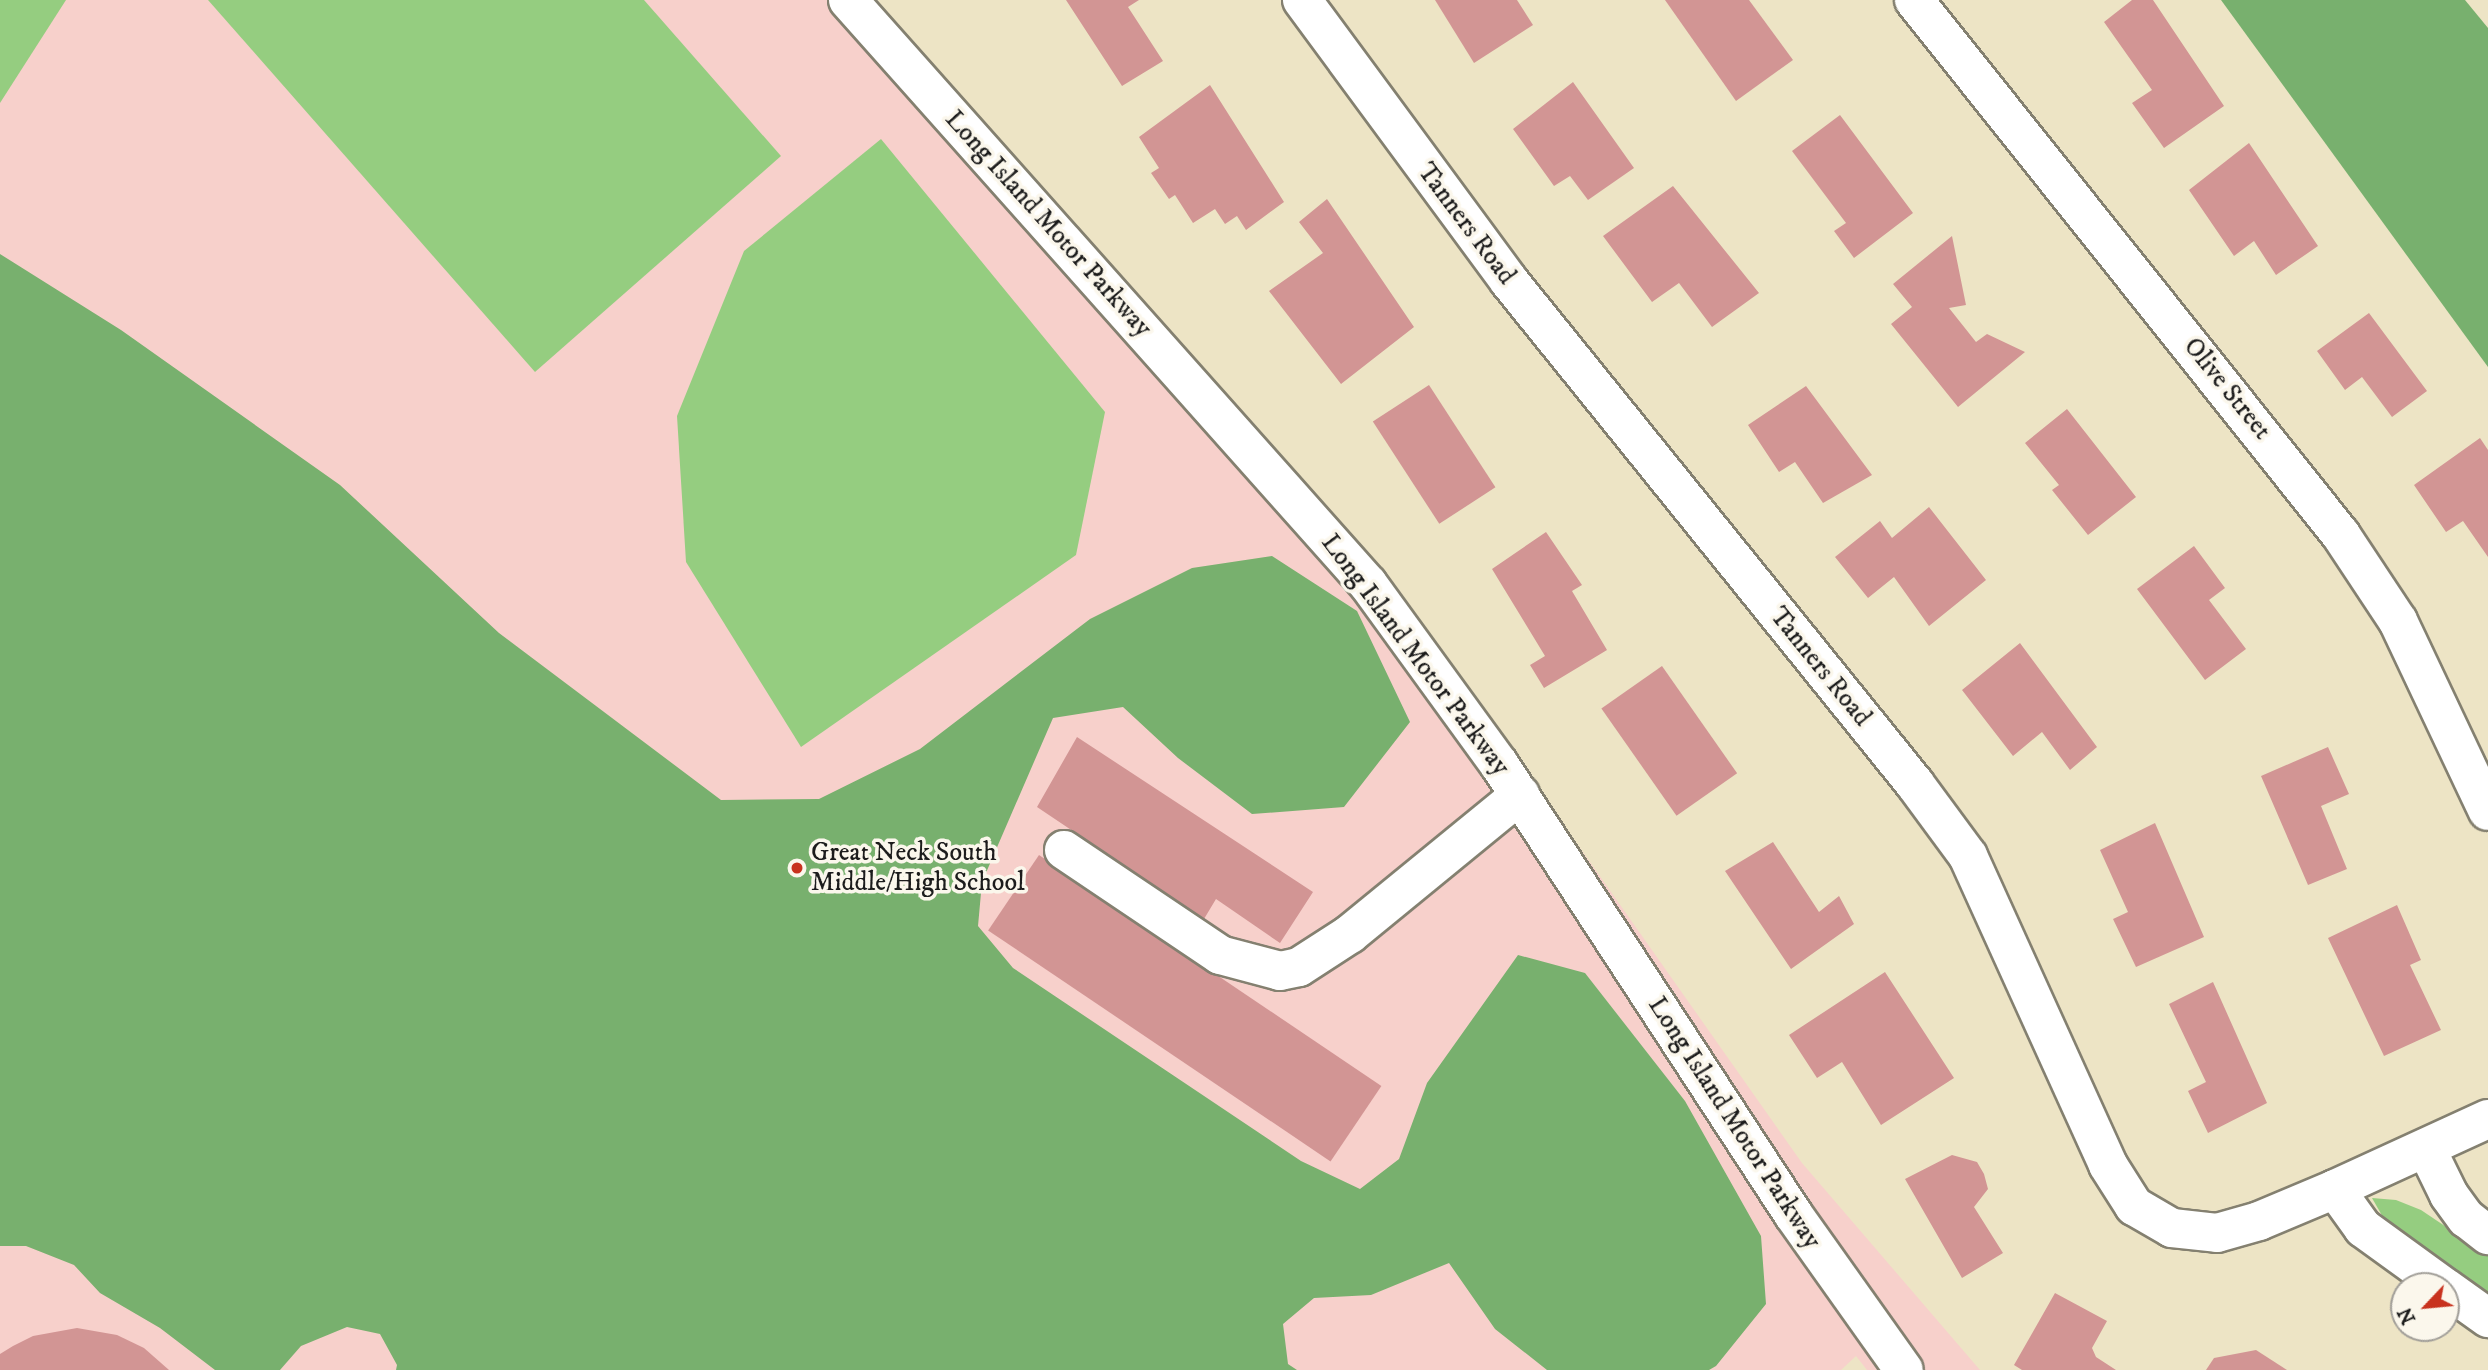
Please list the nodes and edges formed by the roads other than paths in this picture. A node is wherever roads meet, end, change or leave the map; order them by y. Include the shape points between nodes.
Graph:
1 (848, 0) edge
2 (1302, 0) edge
3 (1914, 0) edge
4 (1520, 795) junction
5 (2488, 811) edge
6 (1064, 850) dead end
7 (2488, 1119) edge
8 (2426, 1148) junction
9 (2335, 1189) junction
10 (2488, 1235) edge
11 (2423, 1272) edge
12 (2460, 1298) edge
13 (2488, 1318) edge
14 (1904, 1370) edge

1 - 4 street, Long Island Motor Parkway via 1368,584
2 - 9 street, Tanners Road via 1516,290 1968,856 2108,1166 2134,1206 2172,1228 2217,1233
3 - 5 street, Olive Street via 2342,535 2398,621
4 - 6 street via 1331,948 1299,967 1280,971 1220,954
4 - 14 street, Long Island Motor Parkway via 1793,1214
7 - 8 street
8 - 9 street
8 - 10 street via 2449,1195 2466,1218
9 - 11 street via 2362,1228
12 - 13 street

